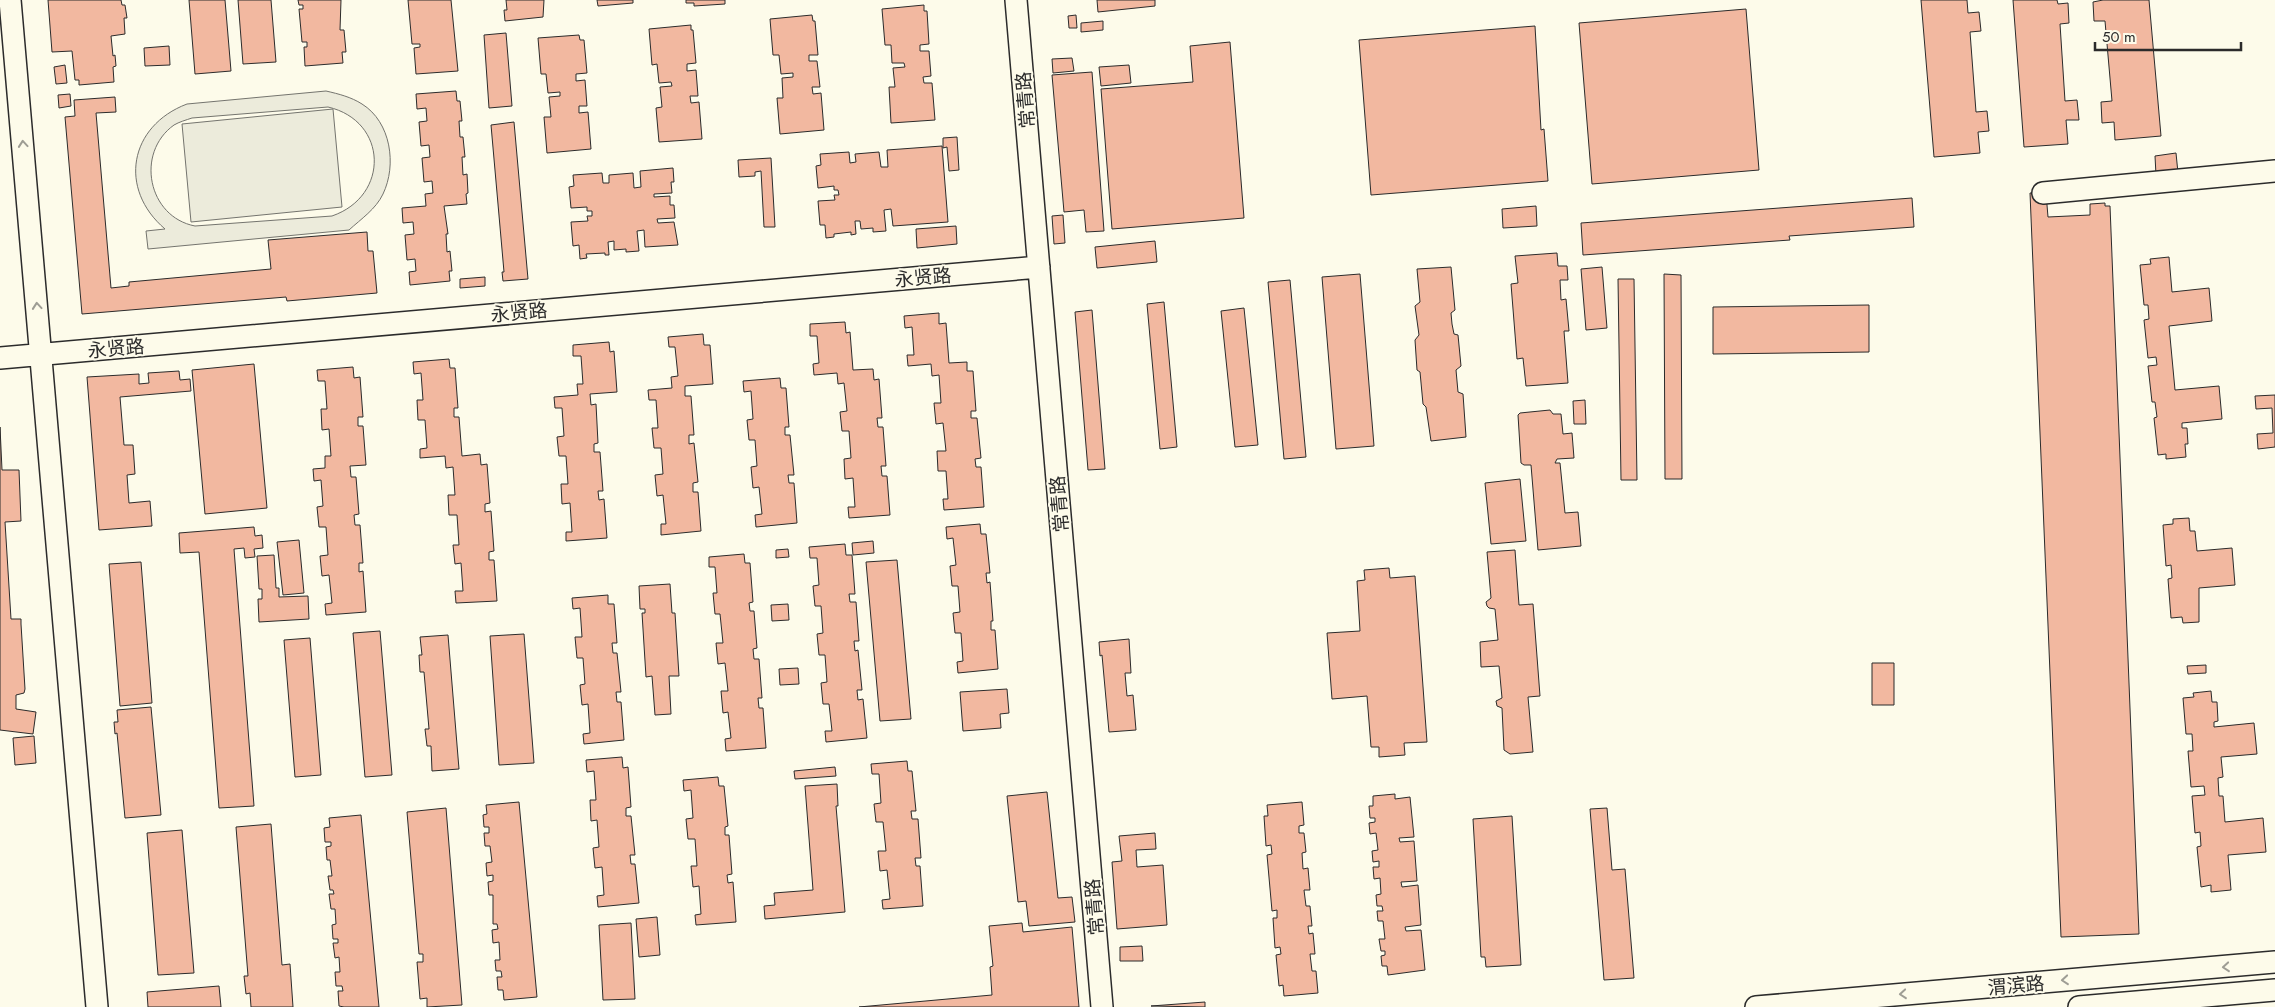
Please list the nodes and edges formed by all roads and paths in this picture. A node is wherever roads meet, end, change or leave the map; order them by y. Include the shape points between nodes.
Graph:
1 (10, 0) edge
2 (1016, 0) edge
3 (2275, 171) edge
4 (2043, 193) dead end
5 (1039, 267) junction
6 (42, 354) junction
7 (0, 358) edge
8 (2275, 962) edge
9 (2275, 990) edge
10 (97, 1007) edge
11 (1102, 1007) edge
12 (1756, 1007) edge
13 (2079, 1007) edge

6 -> 1 street
2 - 5 street, 常青路
3 - 4 street
5 - 6 street, 永贤路
5 - 11 street, 常青路
6 - 7 street, 永贤路
6 - 10 street
8 -> 12 street, 渭滨路
9 - 13 street

